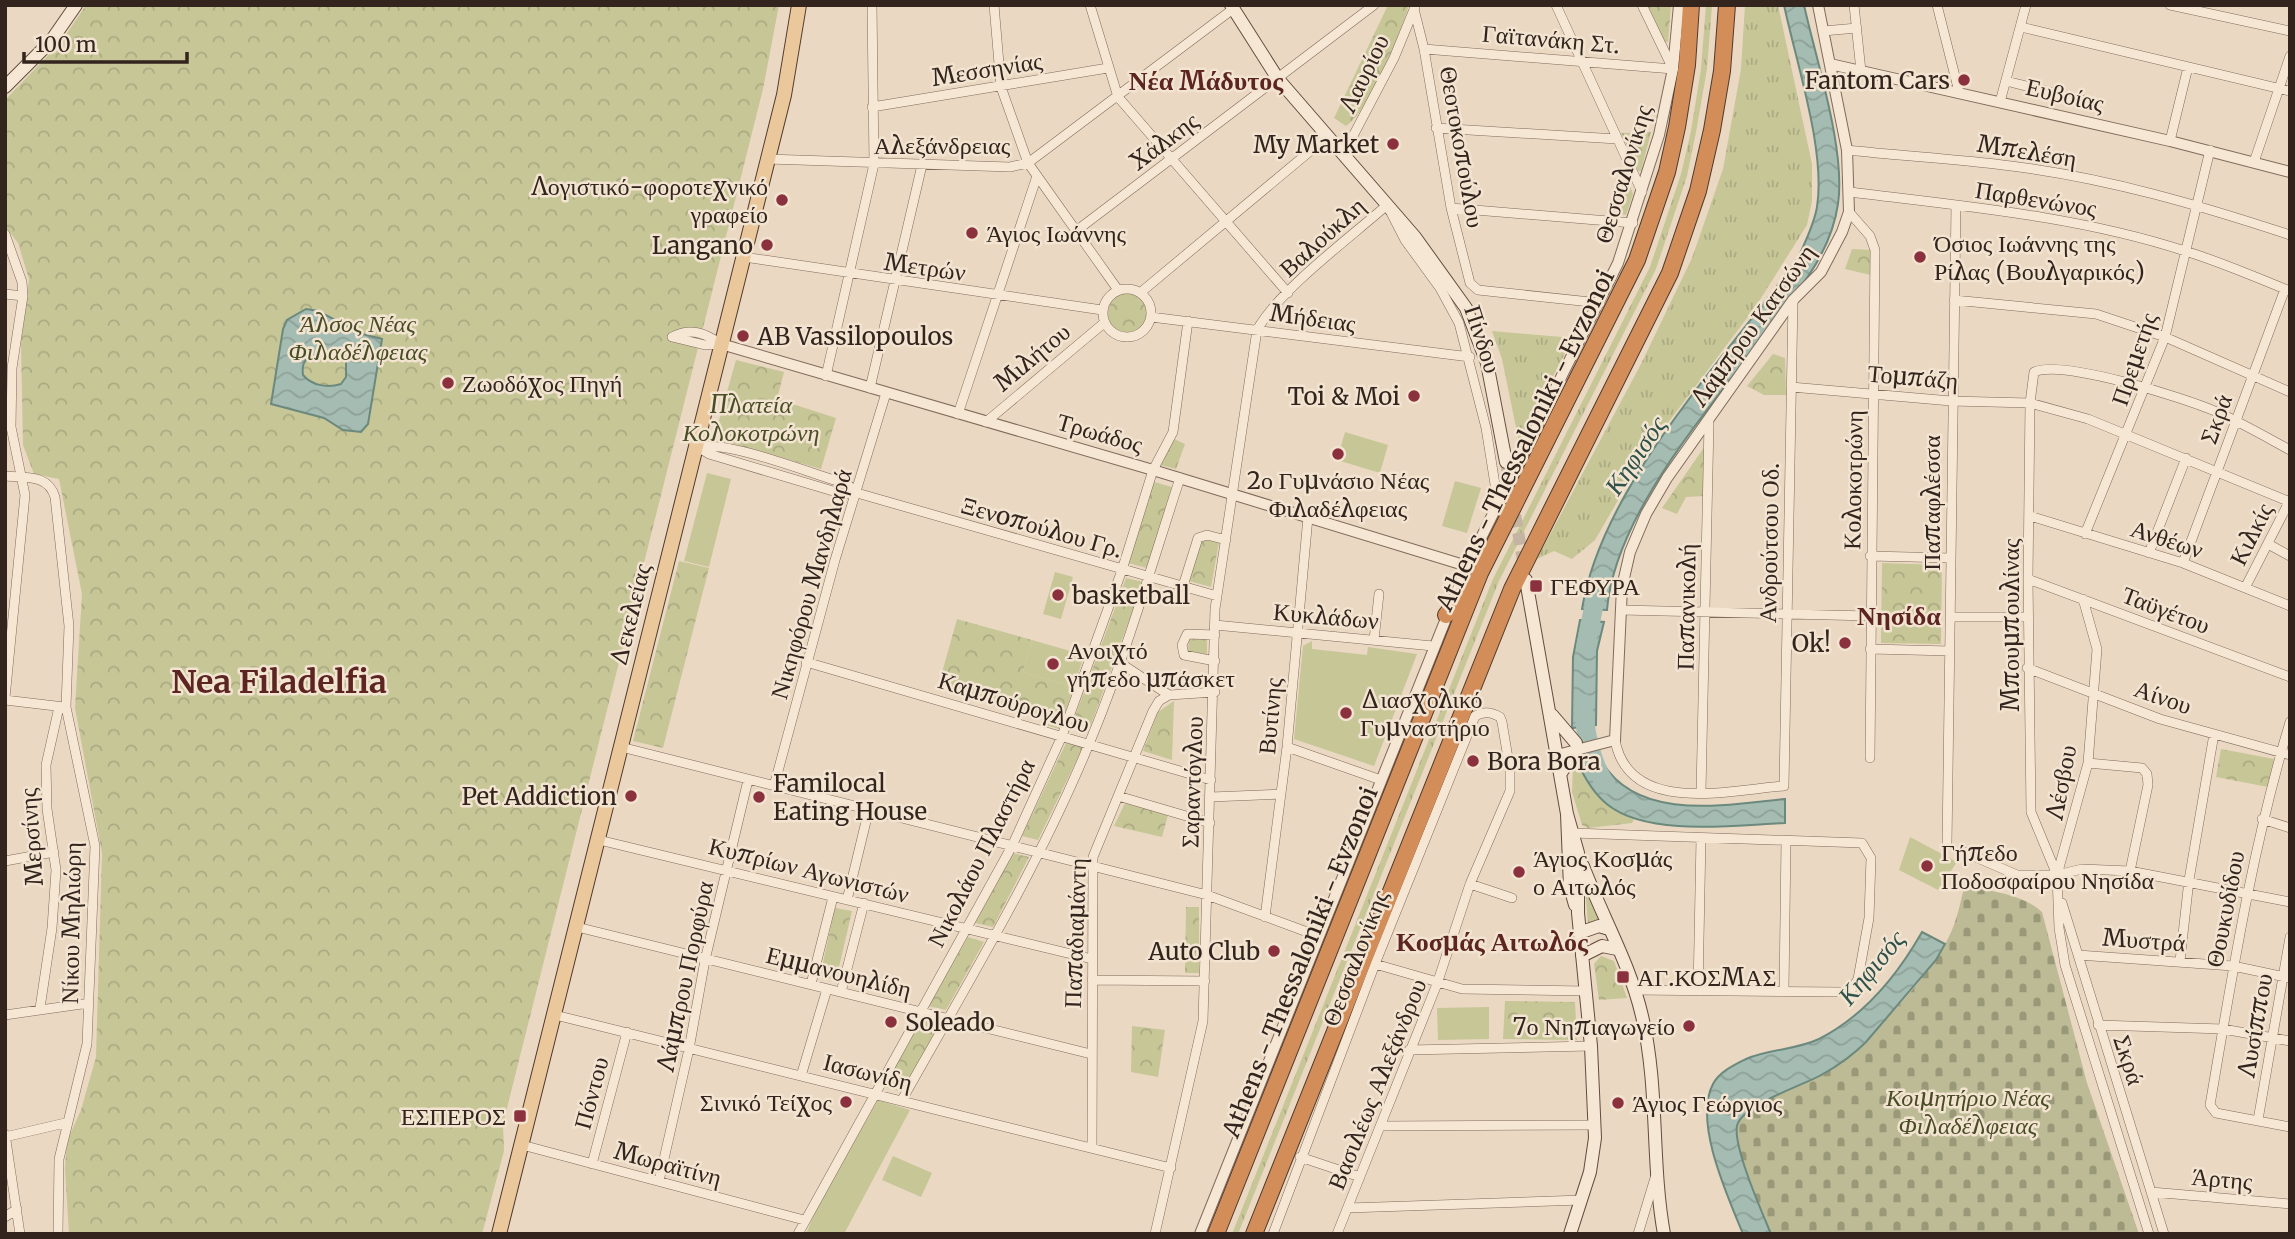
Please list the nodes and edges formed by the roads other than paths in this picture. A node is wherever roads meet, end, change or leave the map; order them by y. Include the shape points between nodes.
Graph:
1 (76, 5) edge
2 (799, 5) edge
3 (872, 5) edge
4 (994, 5) edge
5 (1090, 5) edge
6 (1374, 5) edge
7 (1556, 5) edge
8 (1642, 5) edge
9 (1679, 5) edge
10 (1691, 5) edge
11 (1727, 5) edge
12 (1818, 5) edge
13 (1854, 5) edge
14 (1937, 5) edge
15 (2026, 5) edge
16 (2170, 5) edge
17 (1232, 7) edge
18 (1415, 7) edge
19 (1857, 27) junction
20 (2021, 27) junction
21 (1823, 31) junction
22 (2290, 31) edge
23 (1424, 48) junction
24 (2290, 56) edge
25 (1582, 61) junction
26 (1830, 64) junction
27 (2188, 67) junction
28 (1108, 68) junction
29 (1673, 69) junction
30 (1861, 71) junction
31 (1278, 79) junction
32 (2006, 82) junction
33 (5, 86) edge
34 (1001, 87) junction
35 (2279, 88) junction
36 (2290, 91) edge
37 (1959, 92) junction
38 (1118, 97) junction
39 (2082, 100) dead end
40 (2000, 102) junction
41 (872, 107) junction
42 (1436, 128) junction
43 (1327, 137) junction
44 (1617, 139) junction
45 (2169, 141) junction
46 (1847, 150) junction
47 (2210, 150) junction
48 (1343, 155) junction
49 (767, 159) junction
50 (1171, 160) junction
51 (2254, 162) junction
52 (1028, 163) junction
53 (874, 164) junction
54 (922, 165) junction
55 (2290, 172) edge
56 (1037, 176) junction
57 (1850, 192) junction
58 (1643, 193) junction
59 (2199, 204) junction
60 (1387, 205) junction
61 (1956, 205) junction
62 (1451, 208) junction
63 (1849, 212) junction
64 (1226, 221) junction
65 (1633, 223) junction
66 (1076, 230) junction
67 (5, 234) edge
68 (2290, 235) edge
69 (2185, 251) junction
70 (744, 257) junction
71 (849, 275) junction
72 (896, 282) junction
73 (1118, 290) junction
74 (2287, 290) edge
75 (5, 293) edge
76 (1140, 293) junction
77 (1288, 293) junction
78 (23, 296) junction
79 (998, 296) junction
80 (1793, 300) junction
81 (1954, 300) junction
82 (1600, 303) junction
83 (1102, 310) junction
84 (1151, 317) junction
85 (1188, 321) junction
86 (1104, 323) junction
87 (1257, 330) junction
88 (2165, 337) junction
89 (721, 344) junction
90 (10, 351) edge
91 (1470, 357) junction
92 (2253, 375) junction
93 (826, 376) junction
94 (1791, 387) junction
95 (870, 388) junction
96 (2146, 389) junction
97 (2290, 392) edge
98 (886, 393) junction
99 (1874, 393) junction
100 (1951, 401) junction
101 (2030, 403) junction
102 (958, 414) junction
103 (2236, 421) junction
104 (986, 422) junction
105 (1709, 423) junction
106 (2127, 434) junction
107 (698, 446) junction
108 (2290, 450) edge
109 (2186, 458) junction
110 (1506, 461) tunnel mouth
111 (1153, 470) junction
112 (2217, 471) junction
113 (5, 476) edge
114 (22, 478) junction
115 (1180, 478) junction
116 (857, 493) junction
117 (1233, 494) junction
118 (2290, 501) edge
119 (1498, 502) junction
120 (2030, 516) junction
121 (1308, 517) junction
122 (2085, 534) junction
123 (1226, 540) junction
124 (2268, 544) junction
125 (2149, 553) junction
126 (1870, 556) junction
127 (2290, 556) edge
128 (1950, 558) junction
129 (2183, 563) junction
130 (1474, 569) junction
131 (1122, 570) junction
132 (1148, 576) junction
133 (2028, 579) junction
134 (1526, 580) tunnel mouth
135 (1183, 586) junction
136 (2246, 586) junction
137 (1379, 594) dead end
138 (1217, 596) junction
139 (2083, 599) junction
140 (2290, 606) edge
141 (1621, 610) junction
142 (1705, 612) junction
143 (1787, 614) junction
144 (1446, 615) joint
145 (1870, 616) junction
146 (1950, 617) junction
147 (2028, 617) junction
148 (1215, 630) junction
149 (1297, 632) junction
150 (1374, 640) junction
151 (1433, 646) junction
152 (1870, 649) junction
153 (1950, 651) junction
154 (1215, 661) junction
155 (806, 662) junction
156 (1120, 663) junction
157 (2027, 668) junction
158 (2290, 677) edge
159 (1215, 692) junction
160 (2091, 692) junction
161 (1169, 695) junction
162 (5, 699) edge
163 (62, 707) junction
164 (1548, 708) junction
165 (1491, 713) joint
166 (2290, 722) edge
167 (2214, 734) junction
168 (1062, 736) junction
169 (1615, 740) junction
170 (1089, 745) junction
171 (1579, 746) junction
172 (621, 747) junction
173 (1287, 747) junction
174 (1556, 750) junction
175 (2285, 753) edge
176 (1133, 758) junction
177 (1870, 758) dead end
178 (2088, 763) junction
179 (1561, 774) junction
180 (748, 780) junction
181 (1211, 780) junction
182 (1381, 780) junction
183 (774, 786) junction
184 (1701, 792) junction
185 (1282, 794) junction
186 (1118, 796) junction
187 (1211, 797) junction
188 (869, 809) junction
189 (1567, 814) junction
190 (2262, 819) junction
191 (1210, 822) junction
192 (2290, 828) edge
193 (1573, 833) junction
194 (1700, 838) junction
195 (599, 840) junction
196 (1786, 841) junction
197 (1947, 844) dead end
198 (1012, 846) junction
199 (54, 852) junction
200 (1039, 852) junction
201 (1578, 852) junction
202 (1964, 852) dead end
203 (5, 861) edge
204 (1092, 867) junction
205 (727, 870) junction
206 (2130, 871) junction
207 (2057, 875) junction
208 (2189, 880) junction
209 (1470, 884) junction
210 (2247, 892) junction
211 (1207, 895) junction
212 (833, 897) junction
213 (1512, 898) dead end
214 (2060, 898) junction
215 (847, 900) junction
216 (2290, 902) edge
217 (864, 904) junction
218 (1578, 914) junction
219 (1265, 917) junction
220 (577, 927) junction
221 (967, 928) junction
222 (1609, 929) junction
223 (1579, 933) junction
224 (994, 934) junction
225 (1318, 936) junction
226 (2290, 937) edge
227 (1617, 949) junction
228 (1582, 956) junction
229 (2078, 956) junction
230 (1092, 958) junction
231 (705, 960) junction
232 (2180, 961) junction
233 (1375, 964) junction
234 (2233, 966) junction
235 (2286, 977) edge
236 (1092, 980) junction
237 (1205, 981) junction
238 (811, 984) junction
239 (1437, 984) junction
240 (827, 989) junction
241 (1634, 990) junction
242 (1784, 990) junction
243 (1586, 991) junction
244 (1698, 991) junction
245 (841, 992) junction
246 (89, 1003) junction
247 (40, 1008) junction
248 (919, 1011) junction
249 (555, 1014) junction
250 (5, 1015) edge
251 (947, 1019) junction
252 (2098, 1025) junction
253 (2223, 1029) junction
254 (627, 1032) junction
255 (2271, 1038) junction
256 (2290, 1041) edge
257 (1591, 1046) junction
258 (689, 1049) junction
259 (1409, 1050) junction
260 (1091, 1054) junction
261 (801, 1076) junction
262 (873, 1094) junction
263 (902, 1100) junction
264 (2258, 1120) junction
265 (65, 1123) junction
266 (1595, 1125) junction
267 (1380, 1126) junction
268 (2290, 1127) edge
269 (5, 1136) edge
270 (522, 1145) junction
271 (1092, 1148) junction
272 (1300, 1157) junction
273 (592, 1164) junction
274 (1171, 1168) junction
275 (1360, 1177) junction
276 (1655, 1178) junction
277 (659, 1181) junction
278 (2151, 1192) junction
279 (1581, 1200) junction
280 (2290, 1204) edge
281 (1348, 1208) junction
282 (17, 1209) junction
283 (5, 1217) edge
284 (804, 1220) junction
285 (1664, 1233) edge
286 (20, 1234) edge
287 (58, 1234) edge
288 (499, 1234) edge
289 (798, 1234) edge
290 (1155, 1234) edge
291 (1200, 1234) edge
292 (1216, 1234) edge
293 (1254, 1234) edge
294 (1273, 1234) edge
295 (1338, 1234) edge
296 (1570, 1234) edge
297 (1638, 1234) edge
298 (2150, 1234) edge
299 (2164, 1234) edge

1 - 33 main road via 51,41
2 - 49 main road, Δεκελείας via 791,61
3 - 41 street
4 - 34 street
5 - 28 street
6 - 31 street, Χάλκης
7 - 25 street
8 - 29 street
9 - 29 street, Θεσσαλονίκης
10 - 130 highway, Athens - Thessaloniki - Evzonoi via 1677,127 1637,260
11 - 293 highway via 1712,130 1698,191 1670,274 1512,589
12 - 21 street, Λάμπρου Κατσώνη
13 - 19 street
14 - 37 street
15 - 20 street
16 - 22 street
17 - 31 main road, Πίνδου
17 - 38 street, Αλεξάνδρειας
18 - 23 street, Θεοτοκοπούλου
18 - 48 street, Λαυρίου
19 - 21 street
19 - 30 street
20 - 27 street
20 - 32 street
21 - 26 street, Λάμπρου Κατσώνη
23 - 25 street, Γαϊτανάκη Στ.
23 - 42 street, Θεοτοκοπούλου
24 - 35 street
25 - 29 street, Γαϊτανάκη Στ.
25 - 44 street
26 - 30 street, Ευβοίας
26 - 46 street, Λάμπρου Κατσώνη
27 - 35 street
27 - 45 street
28 - 34 street, Μεσσηνίας
28 - 38 street
29 - 58 street, Θεσσαλονίκης
30 - 37 street, Ευβοίας
31 - 43 main road, Πίνδου
31 - 50 street, Χάλκης
32 - 39 street
32 - 40 street
34 - 41 street, Μεσσηνίας
34 - 52 street
35 - 36 street
35 - 51 street
37 - 40 street, Ευβοίας
38 - 50 street
38 - 52 street, Αλεξάνδρειας
40 - 45 street, Ευβοίας
41 - 53 street
42 - 44 street
42 - 62 street, Θεοτοκοπούλου
43 - 48 main road, Πίνδου
43 - 64 street
44 - 58 street
45 - 47 street, Ευβοίας
46 - 57 street, Λάμπρου Κατσώνη
46 - 59 street, Μπελέση via 2013,166
47 - 51 street, Ευβοίας
47 - 59 street, Πρεμετής
48 - 60 main road, Πίνδου
49 - 53 street, Αλεξάνδρειας
49 - 70 main road, Δεκελείας
50 - 64 street
50 - 66 street, Χάλκης
51 - 55 street, Ευβοίας
52 - 54 street, Αλεξάνδρειας via 1010,167
52 - 56 street
53 - 54 street, Αλεξάνδρειας
53 - 71 street
54 - 72 street
56 - 66 street
56 - 79 street
57 - 61 street, Παρθενώνος
57 - 63 street, Λάμπρου Κατσώνη
58 - 65 street, Θεσσαλονίκης
59 - 68 street
59 - 69 street, Πρεμετής
60 - 77 street, Βαλούκλη
60 - 91 street, Πίνδου via 1405,240 1454,310
60 - 110 main road, Πίνδου via 1470,315 1487,363
61 - 69 street, Παρθενώνος via 2108,231
61 - 81 street, Παπαφλέσσα
62 - 65 street
62 - 82 street, Θεοτοκοπούλου via 1471,283 1478,290
63 - 80 street, Λάμπρου Κατσώνη via 1821,272
63 - 99 street, Κολοκοτρώνη via 1870,236 1875,250
64 - 76 street
64 - 77 street
65 - 82 street, Θεσσαλονίκης
66 - 73 street
67 - 78 street via 18,266
69 - 74 street, Παρθενώνος
69 - 88 street, Πρεμετής
70 - 71 street, Μετρών
70 - 89 main road, Δεκελείας
71 - 72 street, Μετρών
71 - 93 street
72 - 79 street, Μετρών
72 - 95 street
73 - 76 street
73 - 83 street
74 - 92 street, Σκρά
75 - 78 street
76 - 84 street via 1149,303
77 - 87 street, Βαλούκλη via 1264,316
78 - 90 street
79 - 83 street, Μετρών
79 - 102 street
80 - 94 street, Ανδρούτσου Οδ.
80 - 105 street, Λάμπρου Κατσώνη
81 - 88 street via 2096,314
81 - 100 street, Παπαφλέσσα
82 - 119 street, Θεσσαλονίκης
83 - 86 street
84 - 85 street, Μήδειας
84 - 86 street via 1143,332 1127,338 1112,333
85 - 87 street, Μήδειας
85 - 111 street, Νικολάου Πλαστήρα via 1173,432
86 - 104 street, Μιλήτου
87 - 91 street, Μήδειας
87 - 117 street, Σαραντόγλου
88 - 92 street
88 - 96 street, Πρεμετής
89 - 93 street, Τρωάδος
89 - 107 main road, Δεκελείας
90 - 114 street via 10,427
91 - 119 street, Πίνδου
92 - 97 street
92 - 103 street, Σκρά
93 - 95 street, Τρωάδος
94 - 99 street, Τομπάζη
94 - 143 street, Ανδρούτσου Οδ.
95 - 98 street, Τρωάδος
96 - 101 street, Μπουμπουλίνας via 2083,372 2035,370
96 - 103 street
96 - 106 street, Πρεμετής
98 - 102 street, Τρωάδος
98 - 116 street, Νικηφόρου Μανδηλαρά
99 - 100 street, Τομπάζη
99 - 126 street, Κολοκοτρώνη
100 - 101 street, Τομπάζη
100 - 128 street, Παπαφλέσσα
101 - 106 street, Τομπάζη
101 - 120 street, Μπουμπουλίνας
102 - 104 street, Τρωάδος
103 - 108 street
103 - 112 street, Σκρά
104 - 111 street, Τρωάδος
105 - 141 street, Λάμπρου Κατσώνη via 1646,513 1625,569
105 - 142 street, Παπανικολή
106 - 109 street, Τομπάζη
106 - 122 street, Πρεμετής
107 - 116 street, Ξενoπούλου Γρ. via 712,445 847,484
107 - 172 main road, Δεκελείας
109 - 112 street, Τομπάζη
109 - 125 street
111 - 115 street, Τρωάδος
111 - 131 street, Νικολάου Πλαστήρα
112 - 118 street, Τομπάζη
112 - 129 street, Σκρά
113 - 114 street
114 - 162 street via 25,495
114 - 163 street, Νίκου Μηλιώρη via 44,480 52,487 69,626
115 - 117 street, Τρωάδος
115 - 132 street, Νικολάου Πλαστήρα
116 - 131 street, Ξενoπούλου Γρ.
116 - 155 street, Νικηφόρου Μανδηλαρά
117 - 121 street, Τρωάδος
117 - 123 street, Σαραντόγλου
118 - 124 street, Κιλκίς
119 - 130 street, Θεσσαλονίκης
120 - 122 street, Ανθέων
120 - 133 street, Μπουμπουλίνας
121 - 130 street, Τρωάδος
121 - 149 street, Βυτίνης
122 - 125 street, Ανθέων
123 - 135 street via 1203,534 1198,538
123 - 138 street, Σαραντόγλου
124 - 127 street
124 - 136 street, Κιλκίς
125 - 129 street, Ανθέων
126 - 128 street
126 - 145 street, Κολοκοτρώνη
128 - 146 street, Παπαφλέσσα
129 - 136 street, Ανθέων
130 - 144 highway
130 - 292 highway, Athens - Thessaloniki - Evzonoi
131 - 132 street, Ξενoπούλου Γρ.
131 - 168 street, Νικολάου Πλαστήρα
132 - 135 street, Ξενoπούλου Γρ.
132 - 156 street, Νικολάου Πλαστήρα
133 - 139 street, Ταϋγέτου
133 - 147 street, Μπουμπουλίνας
134 - 164 main road
135 - 138 street, Ξενoπούλου Γρ.
136 - 140 street, Ανθέων
137 - 150 street
138 - 148 street, Σαραντόγλου
139 - 158 street, Ταϋγέτου
139 - 160 street, Λέσβου via 2096,649
141 - 142 street
141 - 169 street, Λάμπρου Κατσώνη
142 - 143 street
142 - 184 street, Παπανικολή
143 - 145 street
143 - 184 street, Ανδρούτσου Οδ. via 1784,786
144 - 151 street, Θεσσαλονίκης
145 - 152 street, Κολοκοτρώνη
146 - 147 street
146 - 153 street, Παπαφλέσσα
147 - 157 street, Μπουμπουλίνας
148 - 149 street, Κυκλάδων
148 - 154 street, Σαραντόγλου
148 - 154 street, Κυκλάδων via 1187,634 1182,645 1184,655
149 - 150 street, Κυκλάδων
149 - 173 street, Βυτίνης
150 - 151 street, Κυκλάδων
151 - 182 street, Θεσσαλονίκης
152 - 153 street
152 - 177 street, Κολοκοτρώνη
153 - 197 street, Παπαφλέσσα
154 - 159 street, Σαραντόγλου
155 - 168 street, Καμπούρογλου
155 - 183 street, Νικηφόρου Μανδηλαρά
156 - 161 street
156 - 170 street, Νικολάου Πλαστήρα
157 - 160 street, Αίνου
157 - 207 street, Μπουμπουλίνας via 2031,819
159 - 161 street
159 - 181 street, Σαραντόγλου
160 - 167 street, Αίνου
160 - 178 street, Λέσβου
161 - 176 street, Παπαδιαμάντη via 1153,711
162 - 163 street
163 - 199 street, Μερσίνης via 47,765 47,809
163 - 246 street, Νίκου Μηλιώρη via 95,846
164 - 171 main road
164 - 174 main road
165 - 209 street, Βασιλέως Αλεξάνδρου via 1502,722 1510,791
165 - 233 street, Θεσσαλονίκης via 1475,716
166 - 175 street, Θουκυδίδου
167 - 175 street, Αίνου
167 - 208 street
168 - 170 street, Καμπούρογλου
168 - 198 street, Νικολάου Πλαστήρα
169 - 171 street
169 - 184 street via 1626,768 1646,786 1663,792
170 - 176 street, Καμπούρογλου
170 - 200 street, Νικολάου Πλαστήρα
171 - 174 street
171 - 179 main road
172 - 180 street
172 - 195 main road, Δεκελείας
173 - 182 street
173 - 185 street, Βυτίνης
174 - 179 main road
175 - 190 street, Θουκυδίδου
176 - 181 street, Καμπούρογλου
176 - 186 street, Παπαδιαμάντη
178 - 206 street via 2142,768 2147,775
178 - 207 street, Λέσβου
179 - 189 main road
180 - 183 street
180 - 205 street, Λάμπρου Πορφύρα
181 - 187 street, Σαραντόγλου
182 - 225 street, Θεσσαλονίκης
183 - 188 street
185 - 187 street
185 - 219 street, Βυτίνης
186 - 191 street
186 - 204 street, Παπαδιαμάντη
187 - 191 street, Σαραντόγλου
188 - 198 street
188 - 215 street
189 - 193 main road
189 - 218 main road via 1570,887
190 - 192 street
190 - 210 street, Θουκυδίδου
191 - 211 street, Σαραντόγλου
193 - 194 street
193 - 201 main road
194 - 196 street
194 - 244 street
195 - 205 street, Κυπρίων Αγωνιστών
195 - 220 main road, Δεκελείας
196 - 242 street
196 - 242 street via 1862,844 1871,869 1869,918 1858,979 1852,989
198 - 200 street
198 - 221 street, Νικολάου Πλαστήρα
199 - 203 street
199 - 247 street, Μερσίνης via 52,928
200 - 204 street
200 - 224 street, Νικολάου Πλαστήρα
201 - 218 main road
201 - 222 main road
202 - 207 street via 2017,874
204 - 211 street
204 - 230 street, Παπαδιαμάντη
205 - 212 street, Κυπρίων Αγωνιστών
205 - 231 street, Λάμπρου Πορφύρα
206 - 207 street via 2082,869
206 - 208 street
207 - 214 street, Σκρά
208 - 210 street
208 - 232 street
209 - 213 street
209 - 239 street, Βασιλέως Αλεξάνδρου
210 - 216 street
210 - 234 street, Θουκυδίδου
211 - 219 street
211 - 237 street, Σαραντόγλου
212 - 215 street, Κυπρίων Αγωνιστών
212 - 238 street
214 - 229 street, Σκρά
214 - 298 street, Σκρά via 2065,965
215 - 217 street, Κυπρίων Αγωνιστών
217 - 221 street, Κυπρίων Αγωνιστών
217 - 245 street
218 - 223 main road
219 - 225 street
220 - 231 street, Εμμανουηλίδη
220 - 249 main road, Δεκελείας
221 - 224 street, Κυπρίων Αγωνιστών
221 - 248 street, Νικολάου Πλαστήρα
222 - 223 main road via 1599,926
222 - 227 main road
223 - 228 main road
224 - 230 street, Κυπρίων Αγωνιστών
224 - 251 street, Νικολάου Πλαστήρα
225 - 291 street, Θεσσαλονίκης
226 - 235 street, Λυσίππου
227 - 228 main road via 1602,946
227 - 241 main road
228 - 243 main road
229 - 232 street, Μυστρά
229 - 252 street, Σκρά
230 - 236 street, Παπαδιαμάντη
231 - 238 street, Εμμανουηλίδη
231 - 258 street, Λάμπρου Πορφύρα
232 - 234 street, Μυστρά
233 - 239 street
233 - 272 street, Θεσσαλονίκης
234 - 235 street, Μυστρά
234 - 253 street, Θουκυδίδου
235 - 255 street, Λυσίππου
236 - 237 street
236 - 260 street, Παπαδιαμάντη
237 - 274 street, Σαραντόγλου via 1202,1030
238 - 240 street, Εμμανουηλίδη
239 - 243 street via 1462,989
239 - 259 street, Βασιλέως Αλεξάνδρου
240 - 245 street, Εμμανουηλίδη
240 - 261 street
241 - 244 street
241 - 276 main road via 1643,1017 1654,1099
242 - 244 street
243 - 257 main road
245 - 248 street, Εμμανουηλίδη
246 - 247 street
246 - 265 street, Νίκου Μηλιώρη via 87,1044
247 - 250 street
248 - 251 street, Εμμανουηλίδη
248 - 262 street, Νικολάου Πλαστήρα
249 - 254 street, Ιασωνίδη
249 - 270 main road, Δεκελείας
251 - 260 street, Εμμανουηλίδη
251 - 263 street, Νικολάου Πλαστήρα
252 - 253 street
252 - 278 street, Σκρά
253 - 255 street
253 - 264 street, Θουκυδίδου via 2210,1105 2216,1113
254 - 258 street, Ιασωνίδη
254 - 273 street, Πόντου
255 - 256 street
255 - 264 street, Λυσίππου
257 - 259 street
257 - 266 main road
258 - 261 street, Ιασωνίδη
258 - 277 street, Λάμπρου Πορφύρα
259 - 267 street, Βασιλέως Αλεξάνδρου
260 - 271 street, Παπαδιαμάντη
261 - 262 street, Ιασωνίδη
262 - 263 street, Ιασωνίδη
262 - 284 street, Νικολάου Πλαστήρα
263 - 271 street, Ιασωνίδη
264 - 268 street
265 - 269 street
265 - 287 street, Νίκου Μηλιώρη via 58,1168
266 - 267 street
266 - 279 main road via 1594,1156
267 - 275 street, Βασιλέως Αλεξάνδρου
269 - 282 street
270 - 273 street, Μωραϊτίνη
270 - 288 main road, Δεκελείας
271 - 274 street, Ιασωνίδη
272 - 275 street
272 - 294 street, Θεσσαλονίκης
273 - 277 street, Μωραϊτίνη
274 - 290 street, Σαραντόγλου
275 - 281 street, Βασιλέως Αλεξάνδρου
276 - 285 main road
276 - 297 street
277 - 284 street, Μωραϊτίνη
278 - 280 street, Άρτης
278 - 299 street, Σκρά
279 - 281 street
279 - 296 main road
281 - 295 street, Βασιλέως Αλεξάνδρου
282 - 283 street
282 - 286 street
284 - 289 street, Νικολάου Πλαστήρα

